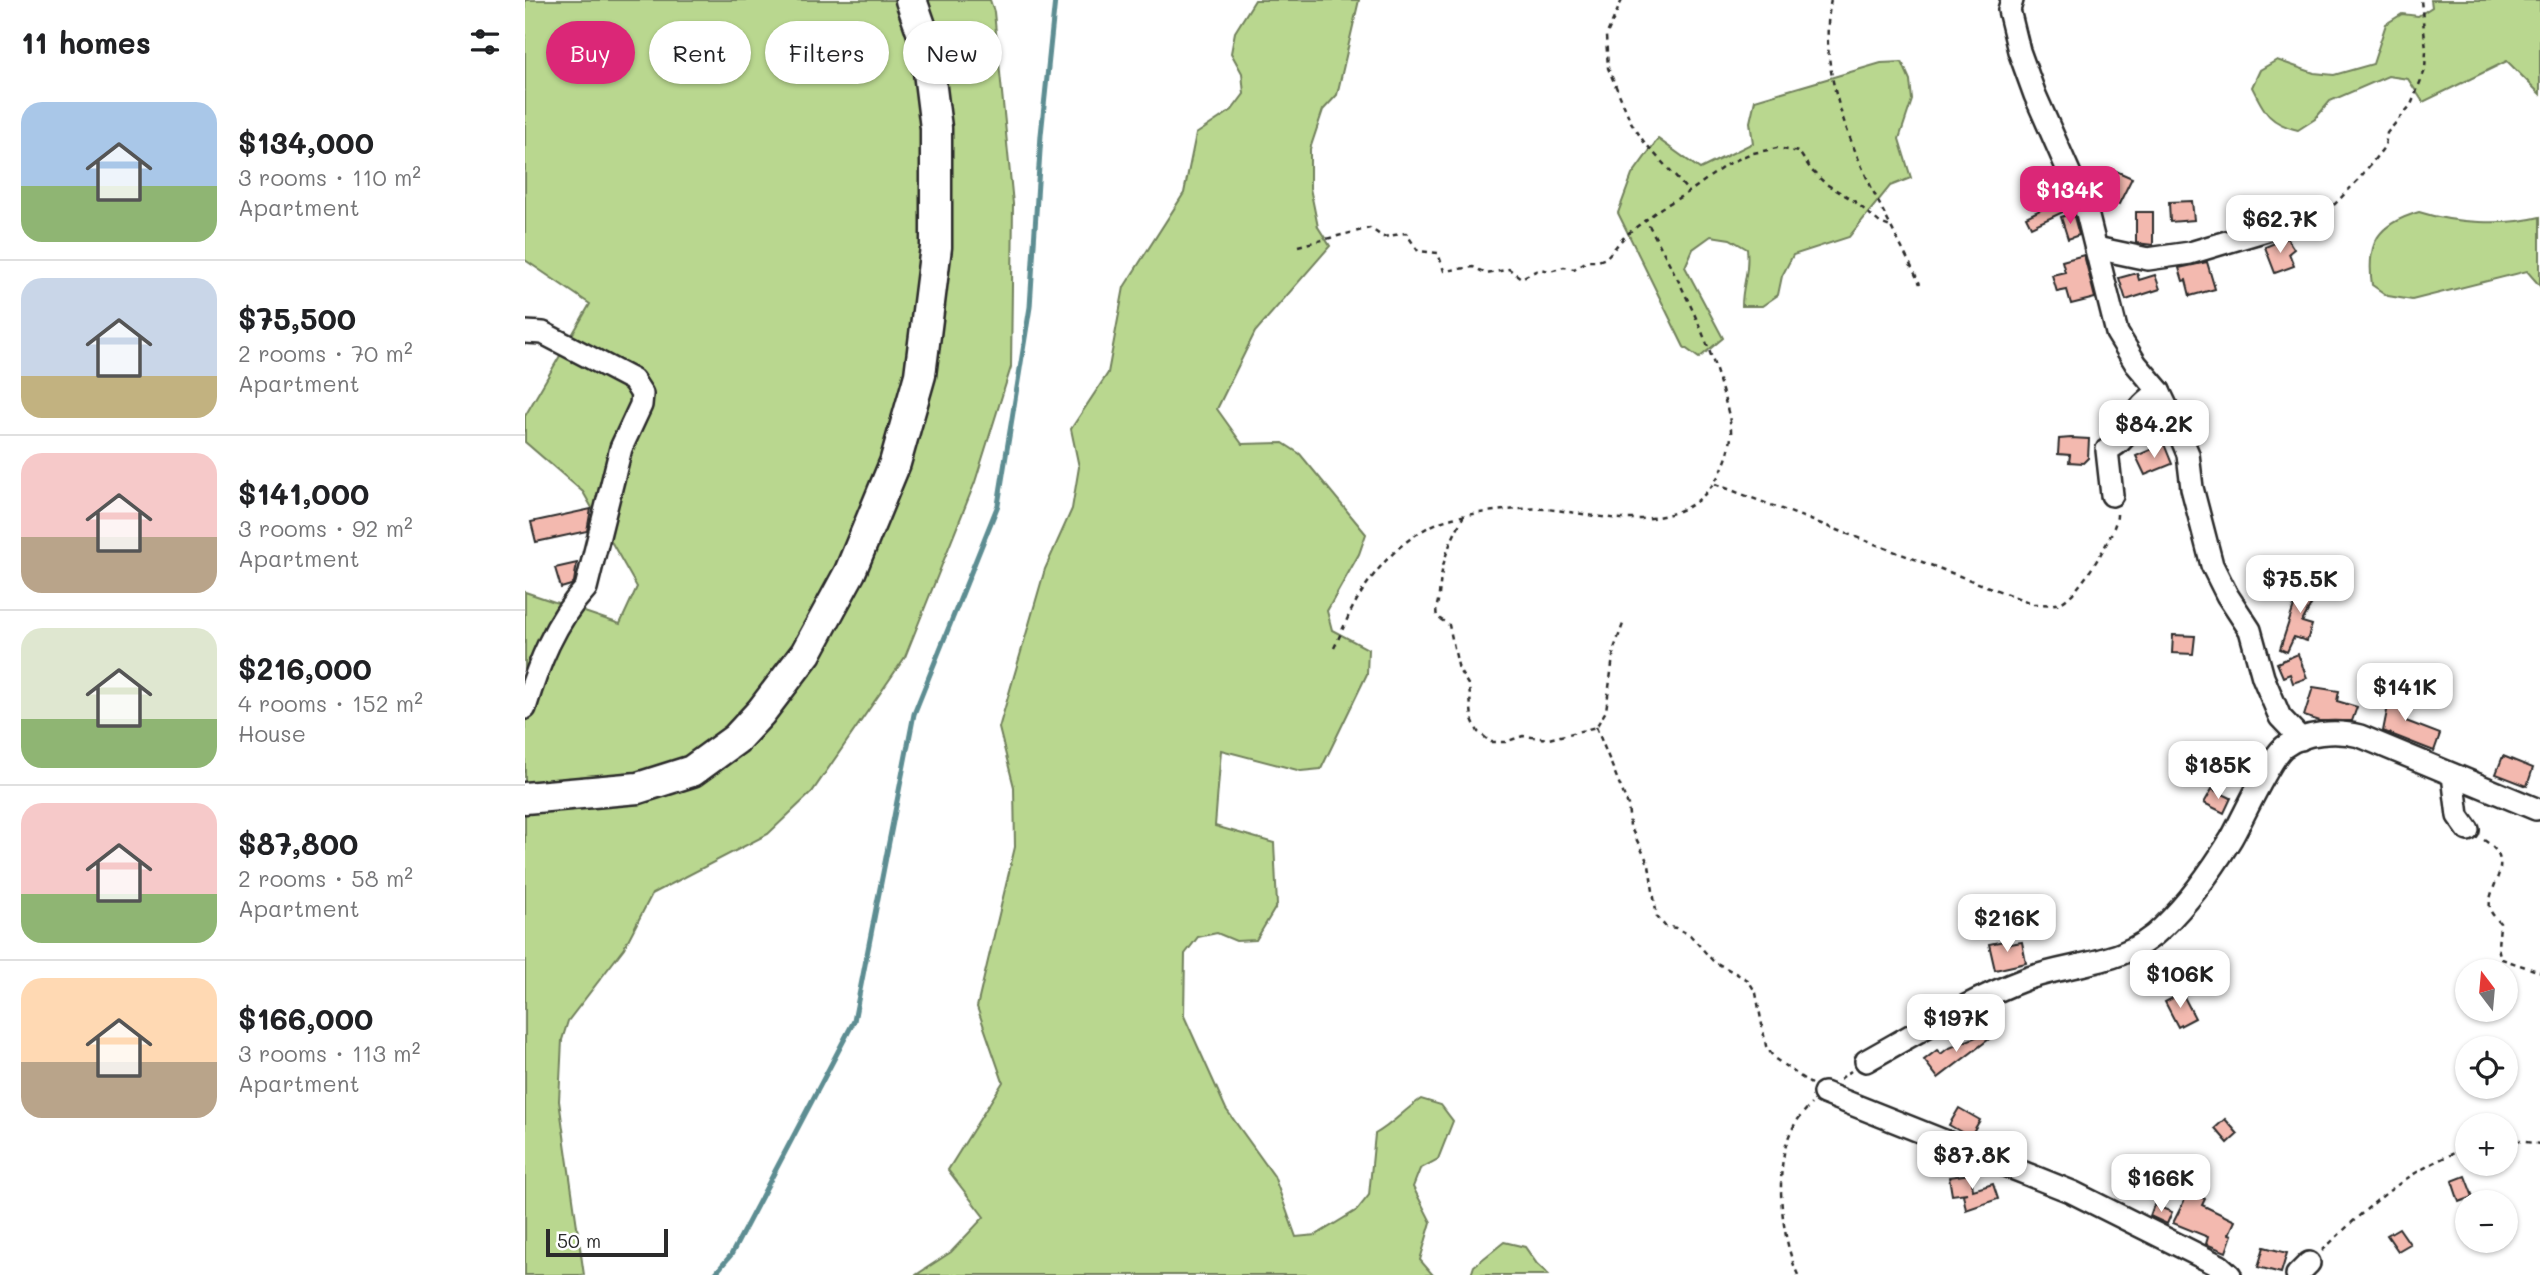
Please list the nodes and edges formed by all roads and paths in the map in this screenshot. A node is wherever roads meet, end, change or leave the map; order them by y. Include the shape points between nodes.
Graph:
1 (911, 0) edge
2 (1622, 0) edge
3 (1831, 0) edge
4 (2012, 0) edge
5 (2421, 0) edge
6 (1689, 192) junction
7 (1646, 220) junction
8 (2290, 223) joint
9 (1893, 228) junction
10 (1298, 246) dead end
11 (2096, 248) junction
12 (1920, 284) dead end
13 (525, 332) edge
14 (2159, 391) junction
15 (1715, 484) junction
16 (2112, 495) joint
17 (1464, 515) junction
18 (1623, 624) dead end
19 (1334, 648) dead end
20 (525, 708) edge
21 (1596, 727) junction
22 (2301, 739) junction
23 (2453, 775) junction
24 (525, 798) edge
25 (2536, 810) dead end
26 (2468, 830) joint
27 (2540, 972) edge
28 (1866, 1061) joint
29 (1824, 1093) junction
30 (2518, 1141) edge
31 (2540, 1144) edge
32 (2455, 1152) edge
33 (2303, 1269) edge
34 (1798, 1275) edge
35 (2230, 1275) edge

1 - 24 highway via 925,40 936,128 936,247 920,376 895,463 850,572 806,653 761,712 736,739 691,771 638,788
2 - 6 path via 1606,36 1608,68 1644,142
3 - 9 path via 1826,23 1840,114
4 - 11 street via 2009,10 2019,51 2081,199
5 - 8 path via 2425,70 2411,105 2387,133 2385,146 2335,204
6 - 7 path
6 - 9 path via 1749,154 1777,148 1799,152 1826,184
7 - 10 path via 1606,258 1574,269 1540,269 1521,278 1509,269 1487,274 1473,267 1444,271 1438,253 1418,251 1406,233 1383,237 1370,228
7 - 15 path via 1711,351 1725,400 1731,431 1729,450
8 - 11 street via 2190,253 2148,259
9 - 12 path
11 - 14 street via 2117,333
13 - 20 street via 543,333 633,380 642,394 621,447 586,588 547,648
14 - 16 street via 2139,409 2121,443 2107,450
14 - 22 street via 2188,454 2212,565 2250,630 2280,717
15 - 16 path via 2034,604 2061,603 2082,585 2116,526
15 - 17 path via 1694,504 1662,516 1595,517 1543,509
17 - 19 path via 1418,533 1388,558 1357,599
17 - 21 path via 1445,555 1435,610 1449,625 1478,732 1491,742 1505,742 1523,736 1549,739
18 - 21 path via 1614,649 1606,711
21 - 29 path via 1628,805 1630,826 1649,866 1657,918 1690,935 1713,961 1748,980 1756,993 1766,1046 1774,1058
22 - 23 street via 2350,733
22 - 28 street via 2280,751 2203,880 2162,929 2144,943 2103,961 2050,971 1979,998
23 - 25 street
23 - 26 street via 2458,816
26 - 27 path via 2490,845 2498,859 2500,876 2490,910 2500,923 2499,954
28 - 29 path
29 - 34 path via 1793,1126 1786,1147 1781,1213
29 - 35 street via 2072,1192
30 - 31 path
32 - 33 path via 2375,1200

